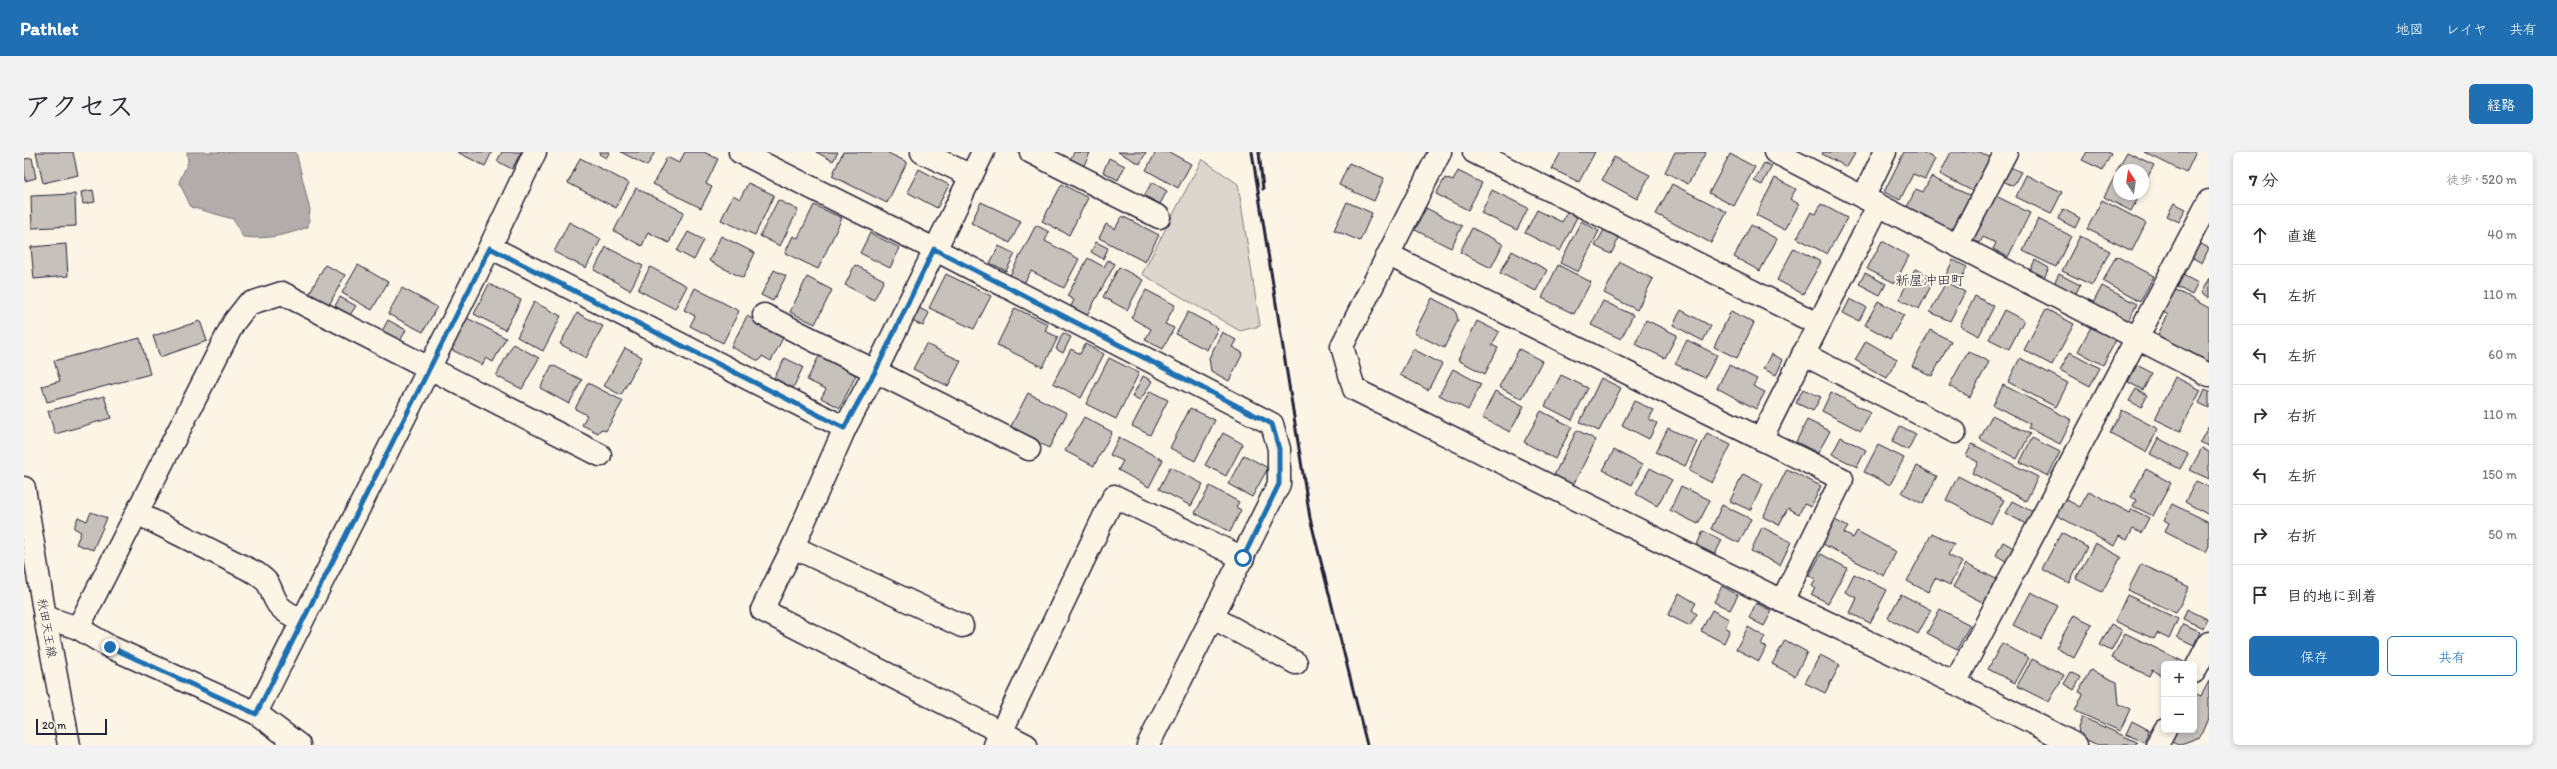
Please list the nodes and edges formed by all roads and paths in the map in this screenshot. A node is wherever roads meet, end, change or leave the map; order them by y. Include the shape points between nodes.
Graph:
1 (535, 152) edge
2 (740, 152) edge
3 (922, 152) edge
4 (983, 152) edge
5 (1031, 152) edge
6 (1440, 152) edge
7 (1474, 152) edge
8 (1775, 152) edge
9 (1885, 152) edge
10 (2006, 152) edge
11 (971, 176) junction
12 (1871, 201) junction
13 (2209, 201) edge
14 (1159, 217) dead end
15 (1958, 244) junction
16 (490, 248) junction
17 (934, 249) junction
18 (1389, 255) junction
19 (764, 315) dead end
20 (1818, 324) junction
21 (2136, 337) junction
22 (1803, 354) junction
23 (427, 369) junction
24 (876, 370) junction
25 (2209, 375) edge
26 (844, 428) junction
27 (1955, 432) dead end
28 (1761, 440) junction
29 (1029, 449) dead end
30 (600, 455) dead end
31 (24, 488) edge
32 (137, 513) junction
33 (793, 547) junction
34 (1243, 558) junction
35 (1782, 601) junction
36 (45, 617) junction
37 (1212, 617) junction
38 (302, 620) junction
39 (962, 626) dead end
40 (78, 628) junction
41 (2209, 643) edge
42 (1296, 663) dead end
43 (2197, 666) edge
44 (1955, 683) junction
45 (256, 714) junction
46 (2163, 733) edge
47 (999, 738) edge
48 (69, 745) edge
49 (299, 745) edge
50 (1026, 745) edge
51 (1148, 745) edge
52 (2076, 745) edge
53 (2157, 745) edge

1 - 16 street
2 - 17 street
3 - 11 street
4 - 11 street
5 - 14 street
6 - 18 street
7 - 20 street
8 - 12 street
9 - 12 street
10 - 15 street
11 - 17 street
12 - 15 street
12 - 20 street
13 - 21 street
15 - 21 street
16 - 23 street
16 - 26 street
17 - 24 street
17 - 34 street via 1272,424 1279,449 1279,484
18 - 28 street
18 - 35 street via 1342,346 1354,390
19 - 24 street
20 - 22 street
21 - 25 street
21 - 44 street
22 - 27 street
22 - 28 street
23 - 30 street
23 - 32 street via 282,293 248,304 234,322
23 - 38 street
24 - 26 street
24 - 29 street
26 - 33 street
28 - 35 street via 1842,479
31 - 36 street, 秋田天王線
32 - 38 street via 256,573 271,584 276,602 284,610
32 - 40 street
33 - 39 street
33 - 47 street via 762,610
34 - 37 street
34 - 47 street via 1114,496
35 - 44 street
36 - 40 street
36 - 48 street, 秋田天王線
37 - 42 street
37 - 51 street
38 - 45 street
40 - 45 street via 110,647
41 - 43 street
44 - 52 street
45 - 49 street
46 - 53 street
47 - 50 street

